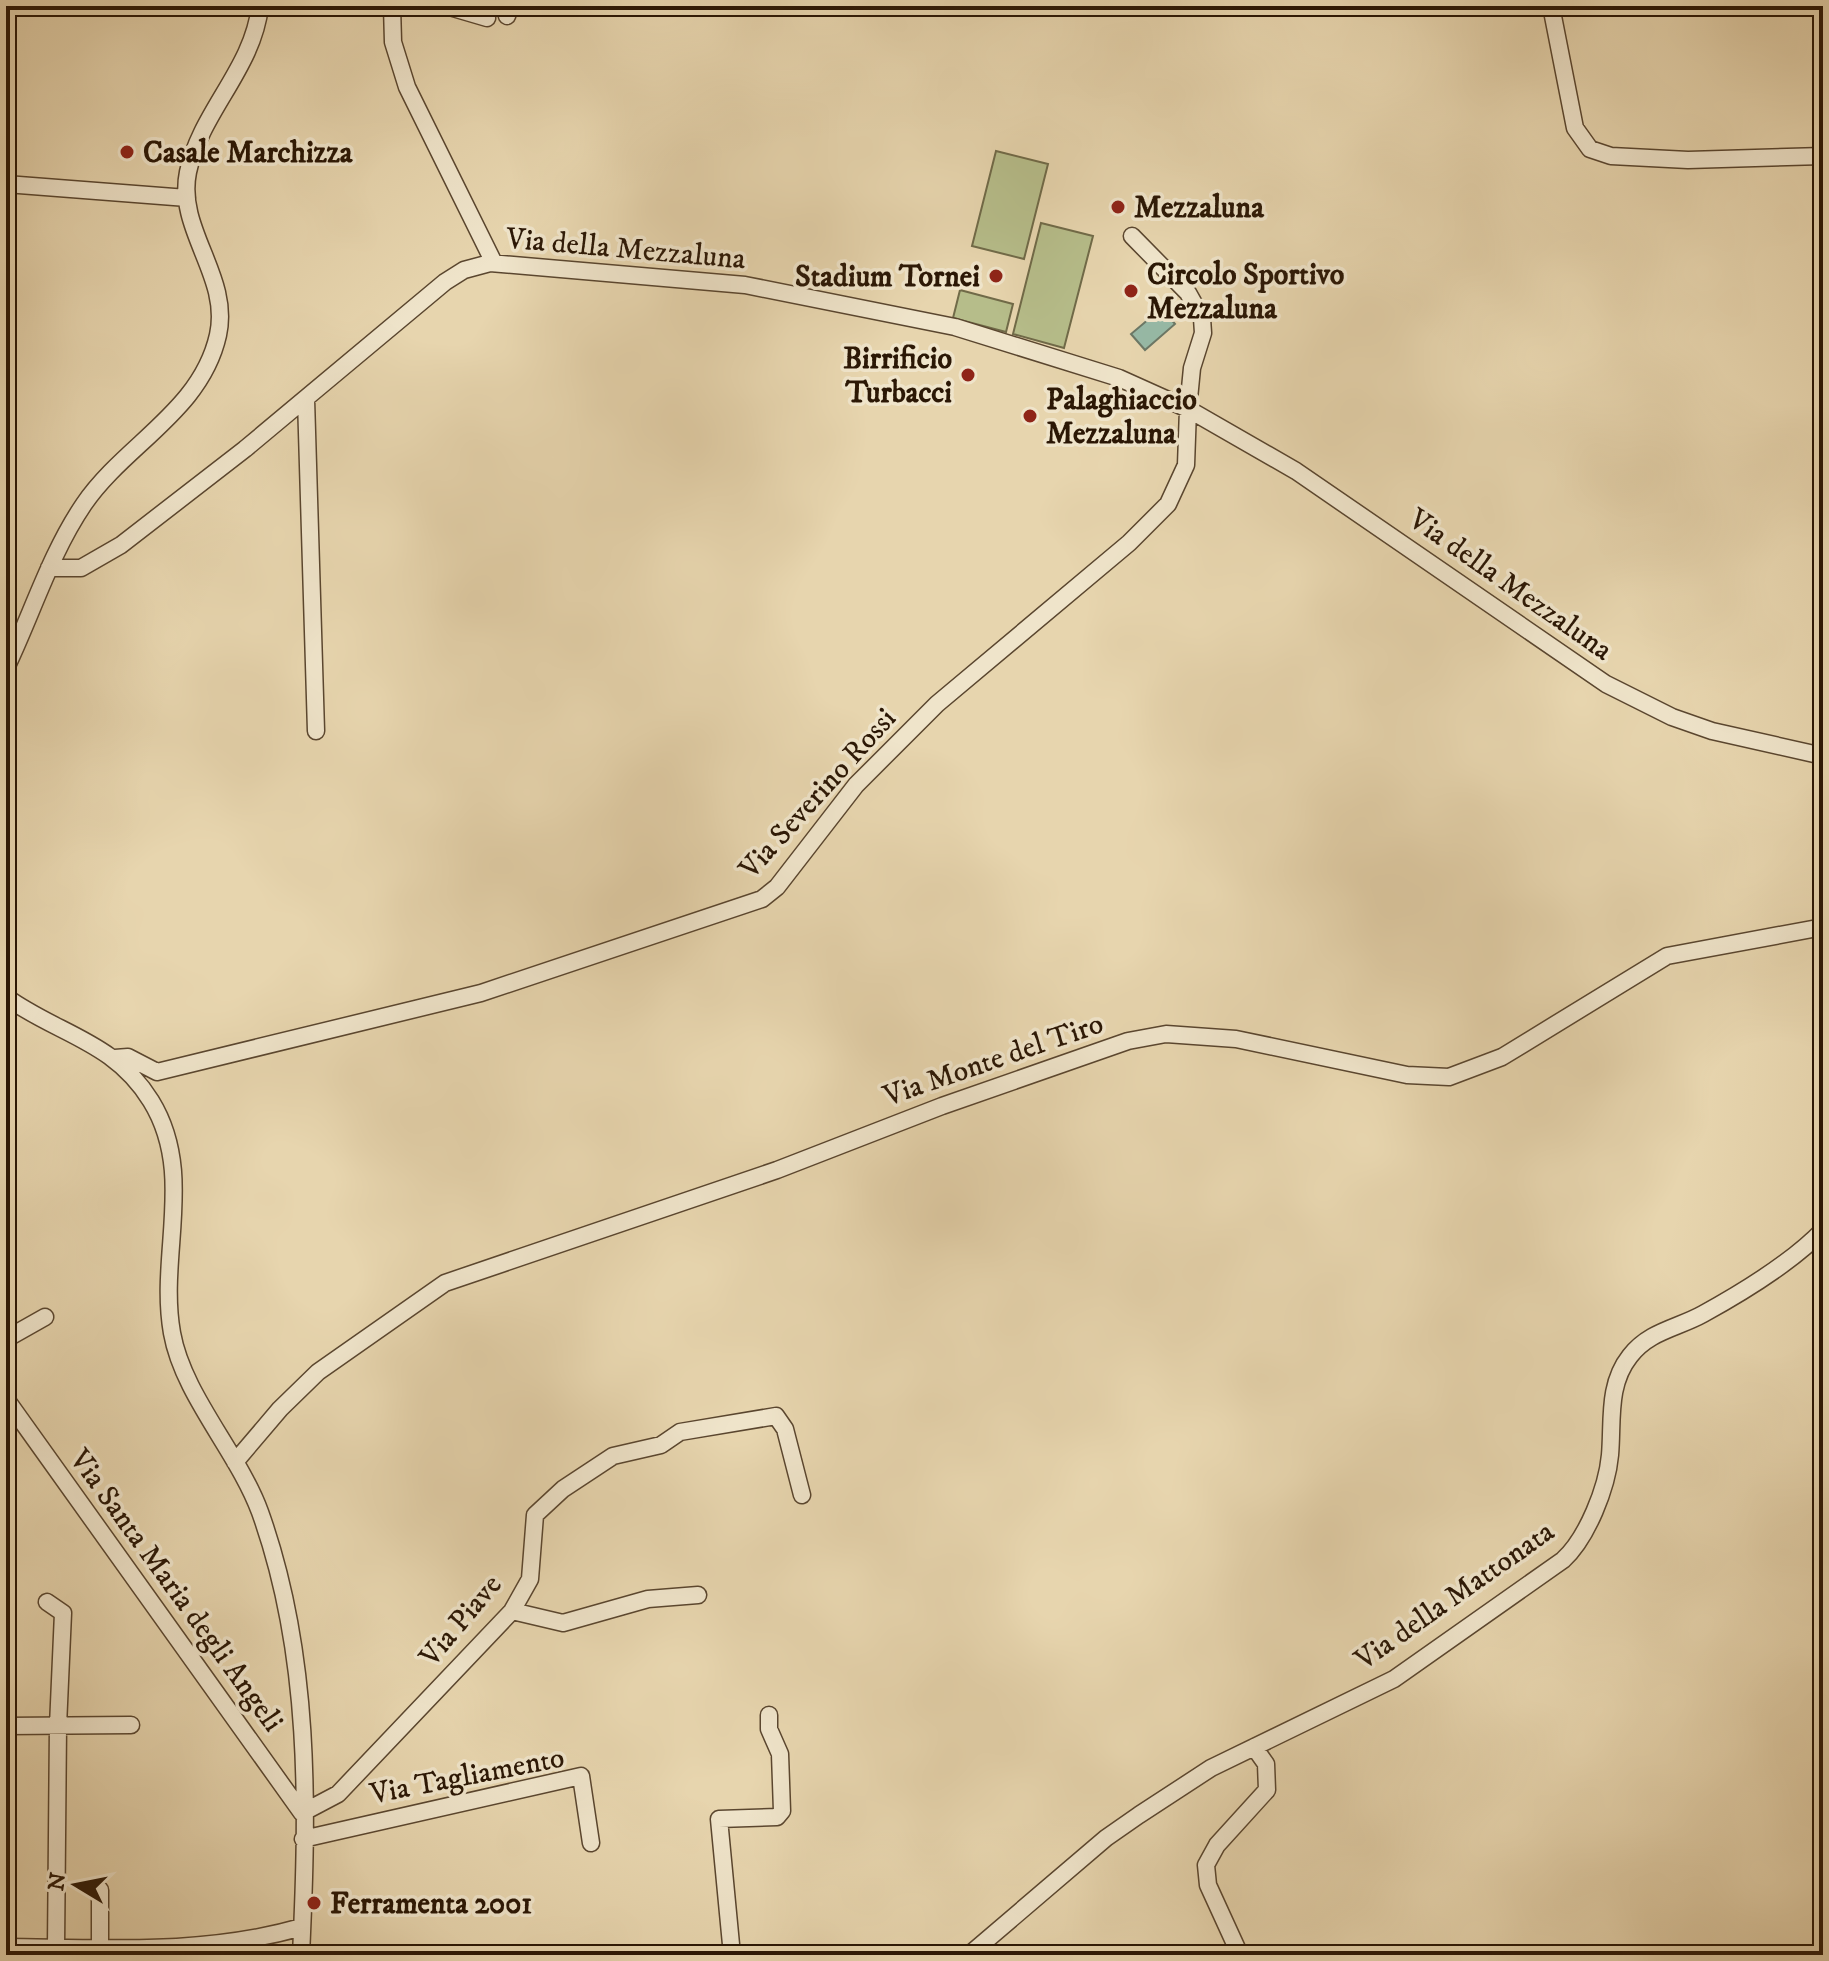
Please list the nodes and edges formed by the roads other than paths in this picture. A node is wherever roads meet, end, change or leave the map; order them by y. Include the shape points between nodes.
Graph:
1 (260, 6) edge
2 (392, 6) edge
3 (446, 6) edge
4 (1551, 6) edge
5 (487, 18) dead end
6 (1823, 156) edge
7 (6, 184) edge
8 (187, 198) junction
9 (1132, 236) dead end
10 (494, 263) junction
11 (306, 399) junction
12 (1188, 409) junction
13 (49, 568) junction
14 (6, 668) edge
15 (316, 731) dead end
16 (1823, 756) edge
17 (1823, 927) edge
18 (6, 997) edge
19 (115, 1058) junction
20 (1823, 1230) edge
21 (45, 1317) dead end
22 (6, 1339) edge
23 (6, 1399) edge
24 (235, 1462) junction
25 (802, 1495) dead end
26 (698, 1595) dead end
27 (47, 1602) dead end
28 (512, 1611) junction
29 (769, 1715) dead end
30 (131, 1725) dead end
31 (6, 1726) edge
32 (58, 1726) junction
33 (1254, 1747) junction
34 (302, 1813) junction
35 (303, 1839) junction
36 (591, 1843) dead end
37 (100, 1890) dead end
38 (302, 1927) junction
39 (6, 1947) edge
40 (45, 1950) edge
41 (105, 1950) edge
42 (301, 1955) edge
43 (732, 1955) edge
44 (969, 1955) edge
45 (1240, 1955) edge

1 - 8 street via 248,53 196,148
2 - 10 street via 393,42 405,81
3 - 5 street
4 - 6 street via 1575,128 1593,151 1688,160
7 - 8 street
8 - 13 street via 220,296 211,358 184,400 89,497
9 - 12 street via 1188,293 1202,318
10 - 11 street, Via della Mezzaluna via 464,270 441,285
10 - 12 street, Via della Mezzaluna via 745,285 947,325 1102,372
11 - 13 street, Via della Mezzaluna via 97,561 75,569
11 - 15 street
12 - 16 street, Via della Mezzaluna via 1296,471 1606,684 1712,731
12 - 19 street, Via Severino Rossi via 1186,465 1168,504 1129,543 945,695 862,777 762,899 481,993 217,1058 157,1072 125,1056
13 - 14 street
17 - 24 street, Via Monte del Tiro via 1667,956 1522,1046 1449,1077 1407,1075 1236,1039 1166,1034 1128,1041 777,1170 456,1278 318,1372
18 - 19 street
19 - 24 street via 148,1097 167,1138 175,1191 172,1336
20 - 33 street, Via della Mattonata via 1799,1252 1706,1312 1650,1337 1631,1355 1613,1398 1607,1471 1581,1536 1566,1556 1394,1679
21 - 22 street
23 - 34 street, Via Santa Maria degli Angeli
24 - 34 street via 265,1529 295,1658 305,1747
25 - 28 street, Via Piave via 785,1429 776,1416 680,1432 661,1445 613,1456 535,1515 530,1579
26 - 28 street via 648,1599 563,1623
27 - 32 street via 63,1613
28 - 34 street, Via Piave via 342,1790
29 - 43 street via 780,1754 782,1811 777,1817 719,1819
30 - 32 street
31 - 32 street
32 - 40 street
33 - 44 street, Via della Mattonata via 1211,1768 1106,1838
33 - 45 street via 1266,1764 1267,1790 1210,1854 1206,1870
34 - 35 street
35 - 36 street, Via Tagliamento via 581,1776
35 - 38 street
37 - 41 street
38 - 41 street via 252,1942
38 - 42 street
39 - 40 street
40 - 41 street

